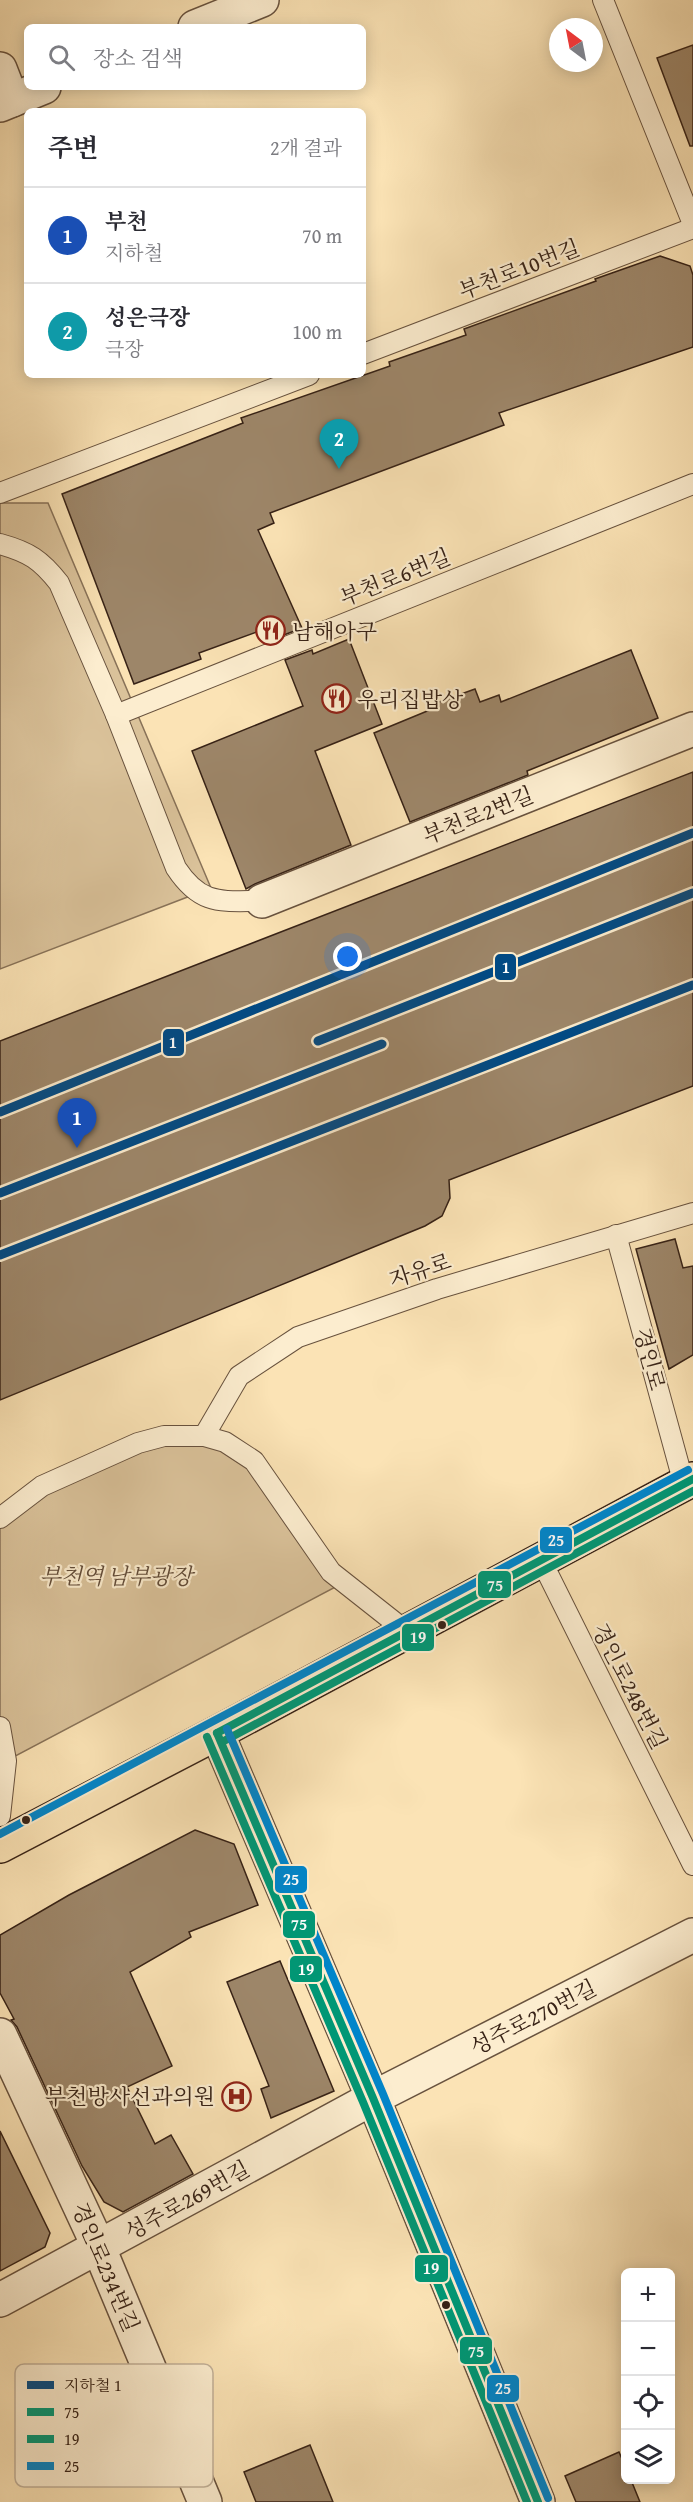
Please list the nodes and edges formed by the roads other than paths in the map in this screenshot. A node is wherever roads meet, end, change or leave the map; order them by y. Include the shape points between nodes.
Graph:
1 (262, 0) edge
2 (603, 0) edge
3 (202, 24) edge
4 (0, 69) edge
5 (36, 90) edge
6 (6, 102) edge
7 (693, 226) edge
8 (366, 353) edge
9 (301, 378) edge
10 (693, 484) edge
11 (0, 494) edge
12 (0, 544) edge
13 (116, 715) junction
14 (693, 729) edge
15 (262, 901) joint
16 (693, 1213) edge
17 (616, 1235) junction
18 (204, 1436) junction
19 (689, 1481) edge
20 (0, 1518) edge
21 (541, 1560) junction
22 (407, 1632) junction
23 (0, 1727) edge
24 (217, 1733) junction
25 (0, 1816) edge
26 (0, 1846) edge
27 (693, 1865) edge
28 (693, 1935) edge
29 (0, 2035) edge
30 (373, 2098) junction
31 (99, 2248) junction
32 (0, 2300) edge
33 (147, 2364) edge
34 (199, 2487) edge
35 (205, 2502) edge
36 (538, 2502) edge

1 - 3 street
2 - 7 lane
4 - 6 street
5 - 6 street
7 - 8 lane, 부천로10번길
9 - 11 lane
10 - 13 lane, 부천로6번길
12 - 13 lane via 25,551 59,583
13 - 15 lane via 176,868 187,886 206,898 223,902
14 - 15 street, 부천로2번길
16 - 17 lane, 자유로
17 - 18 lane, 자유로 via 437,1289 298,1337 239,1376
17 - 19 lane, 경인로
18 - 20 lane via 164,1436 138,1443 42,1486
18 - 22 lane via 225,1442 254,1461 331,1572
19 - 21 main road, 경인로
21 - 22 main road, 경인로
21 - 27 lane, 경인로248번길
22 - 24 main road, 경인로
23 - 25 lane via 6,1761
24 - 26 main road, 경인로
24 - 30 street
28 - 30 street, 성주로270번길
29 - 31 street, 경인로234번길
30 - 31 street, 성주로269번길
30 - 36 street
31 - 32 street, 성주로269번길
31 - 33 street, 경인로234번길
34 - 35 street, 경인로234번길

